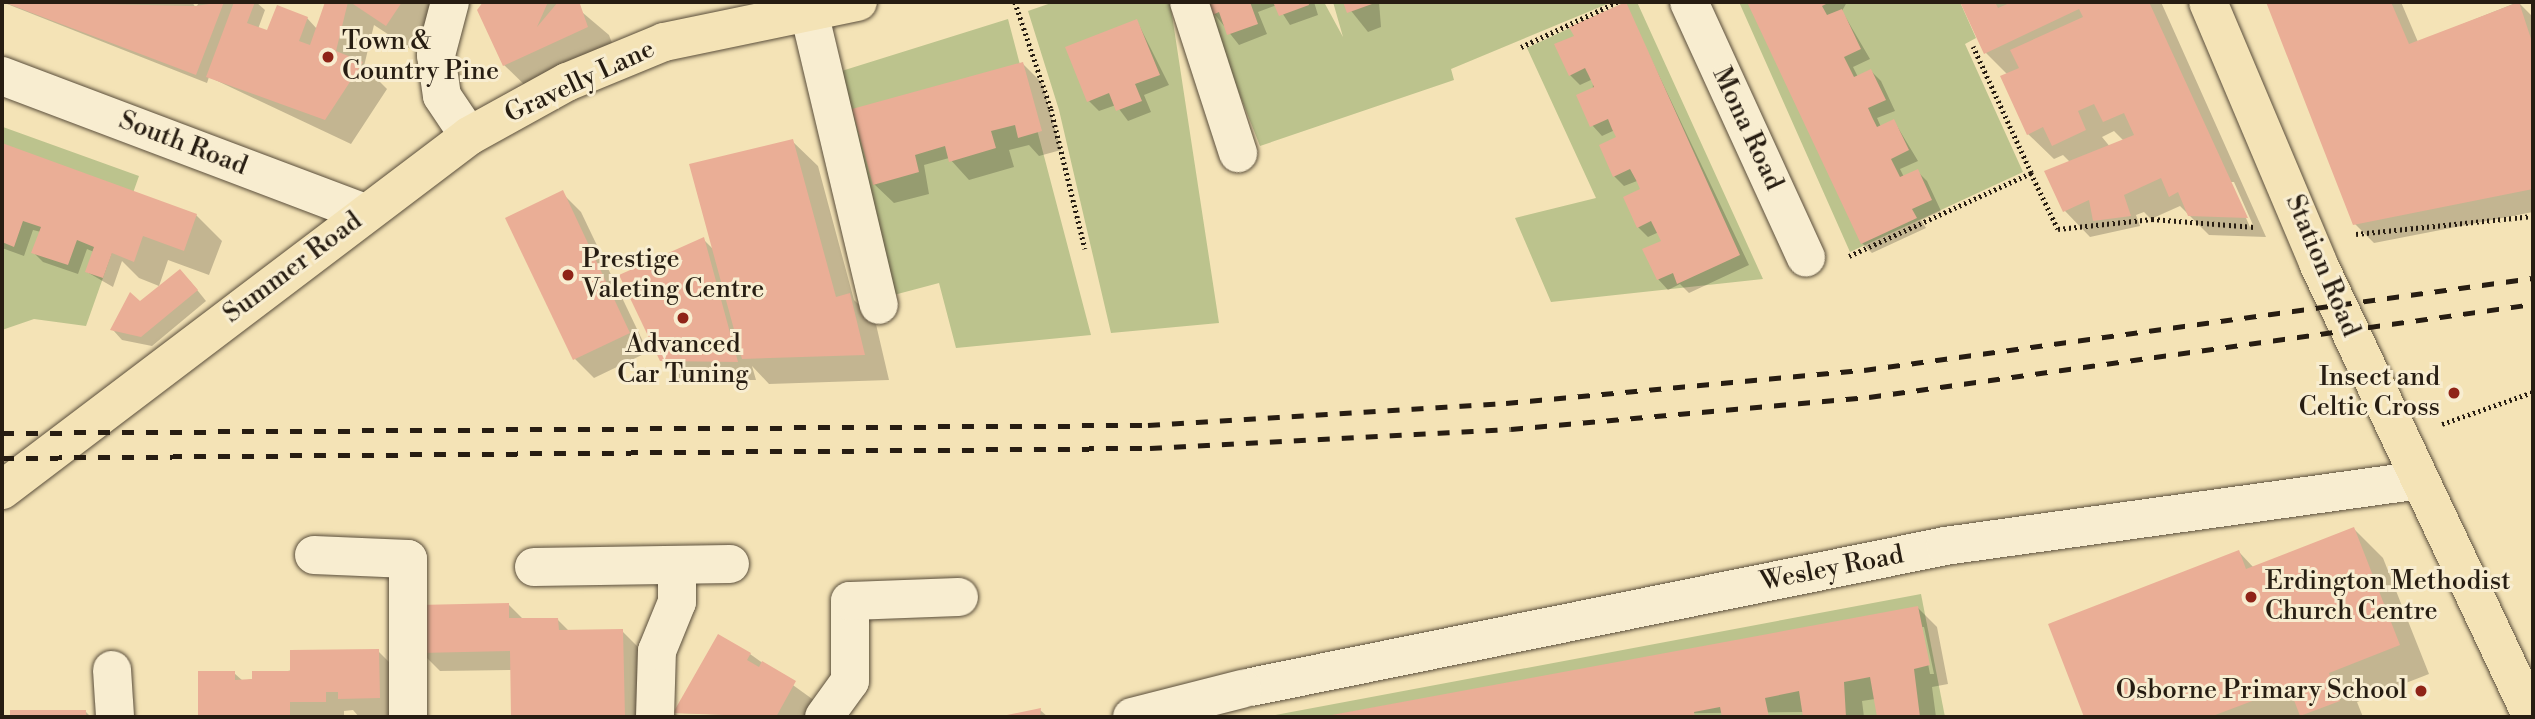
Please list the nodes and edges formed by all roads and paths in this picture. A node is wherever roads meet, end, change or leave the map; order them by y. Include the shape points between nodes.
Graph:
1 (450, 2) edge
2 (858, 2) edge
3 (1015, 2) edge
4 (1189, 2) edge
5 (1617, 2) edge
6 (1689, 2) edge
7 (2208, 2) edge
8 (809, 12) junction
9 (1521, 47) dead end
10 (1973, 47) dead end
11 (2, 76) edge
12 (469, 136) junction
13 (1238, 153) dead end
14 (2031, 173) junction
15 (365, 213) junction
16 (2533, 216) edge
17 (2307, 233) junction
18 (1085, 249) dead end
19 (1806, 257) joint
20 (879, 305) dead end
21 (2533, 392) edge
22 (2399, 440) junction
23 (2418, 480) junction
24 (2, 490) edge
25 (314, 555) dead end
26 (730, 564) dead end
27 (534, 567) dead end
28 (677, 569) junction
29 (959, 597) dead end
30 (112, 670) dead end
31 (114, 717) edge
32 (408, 717) edge
33 (655, 717) edge
34 (824, 717) edge
35 (1132, 717) edge
36 (2532, 717) edge

1 - 12 street via 436,55 442,96
2 - 8 main road, Gravelly Lane
3 - 18 path via 1051,109
4 - 13 street
5 - 9 path
6 - 19 street, Mona Road
7 - 17 main road, Station Road
8 - 12 main road, Gravelly Lane via 664,42 567,82
8 - 20 street
10 - 14 path
11 - 15 street, South Road
12 - 15 main road, Summer Road
14 - 17 path via 2058,229 2152,219
14 - 19 path via 1846,257
15 - 24 main road, Summer Road
16 - 17 path
17 - 22 main road, Station Road
21 - 22 path
22 - 23 main road, Station Road
23 - 35 street, Wesley Road via 1945,546 1247,688
23 - 36 main road, Station Road
25 - 32 street via 408,559
26 - 28 street
27 - 28 street
28 - 33 street via 677,602 657,651
29 - 34 street via 850,601 850,681
30 - 31 street

